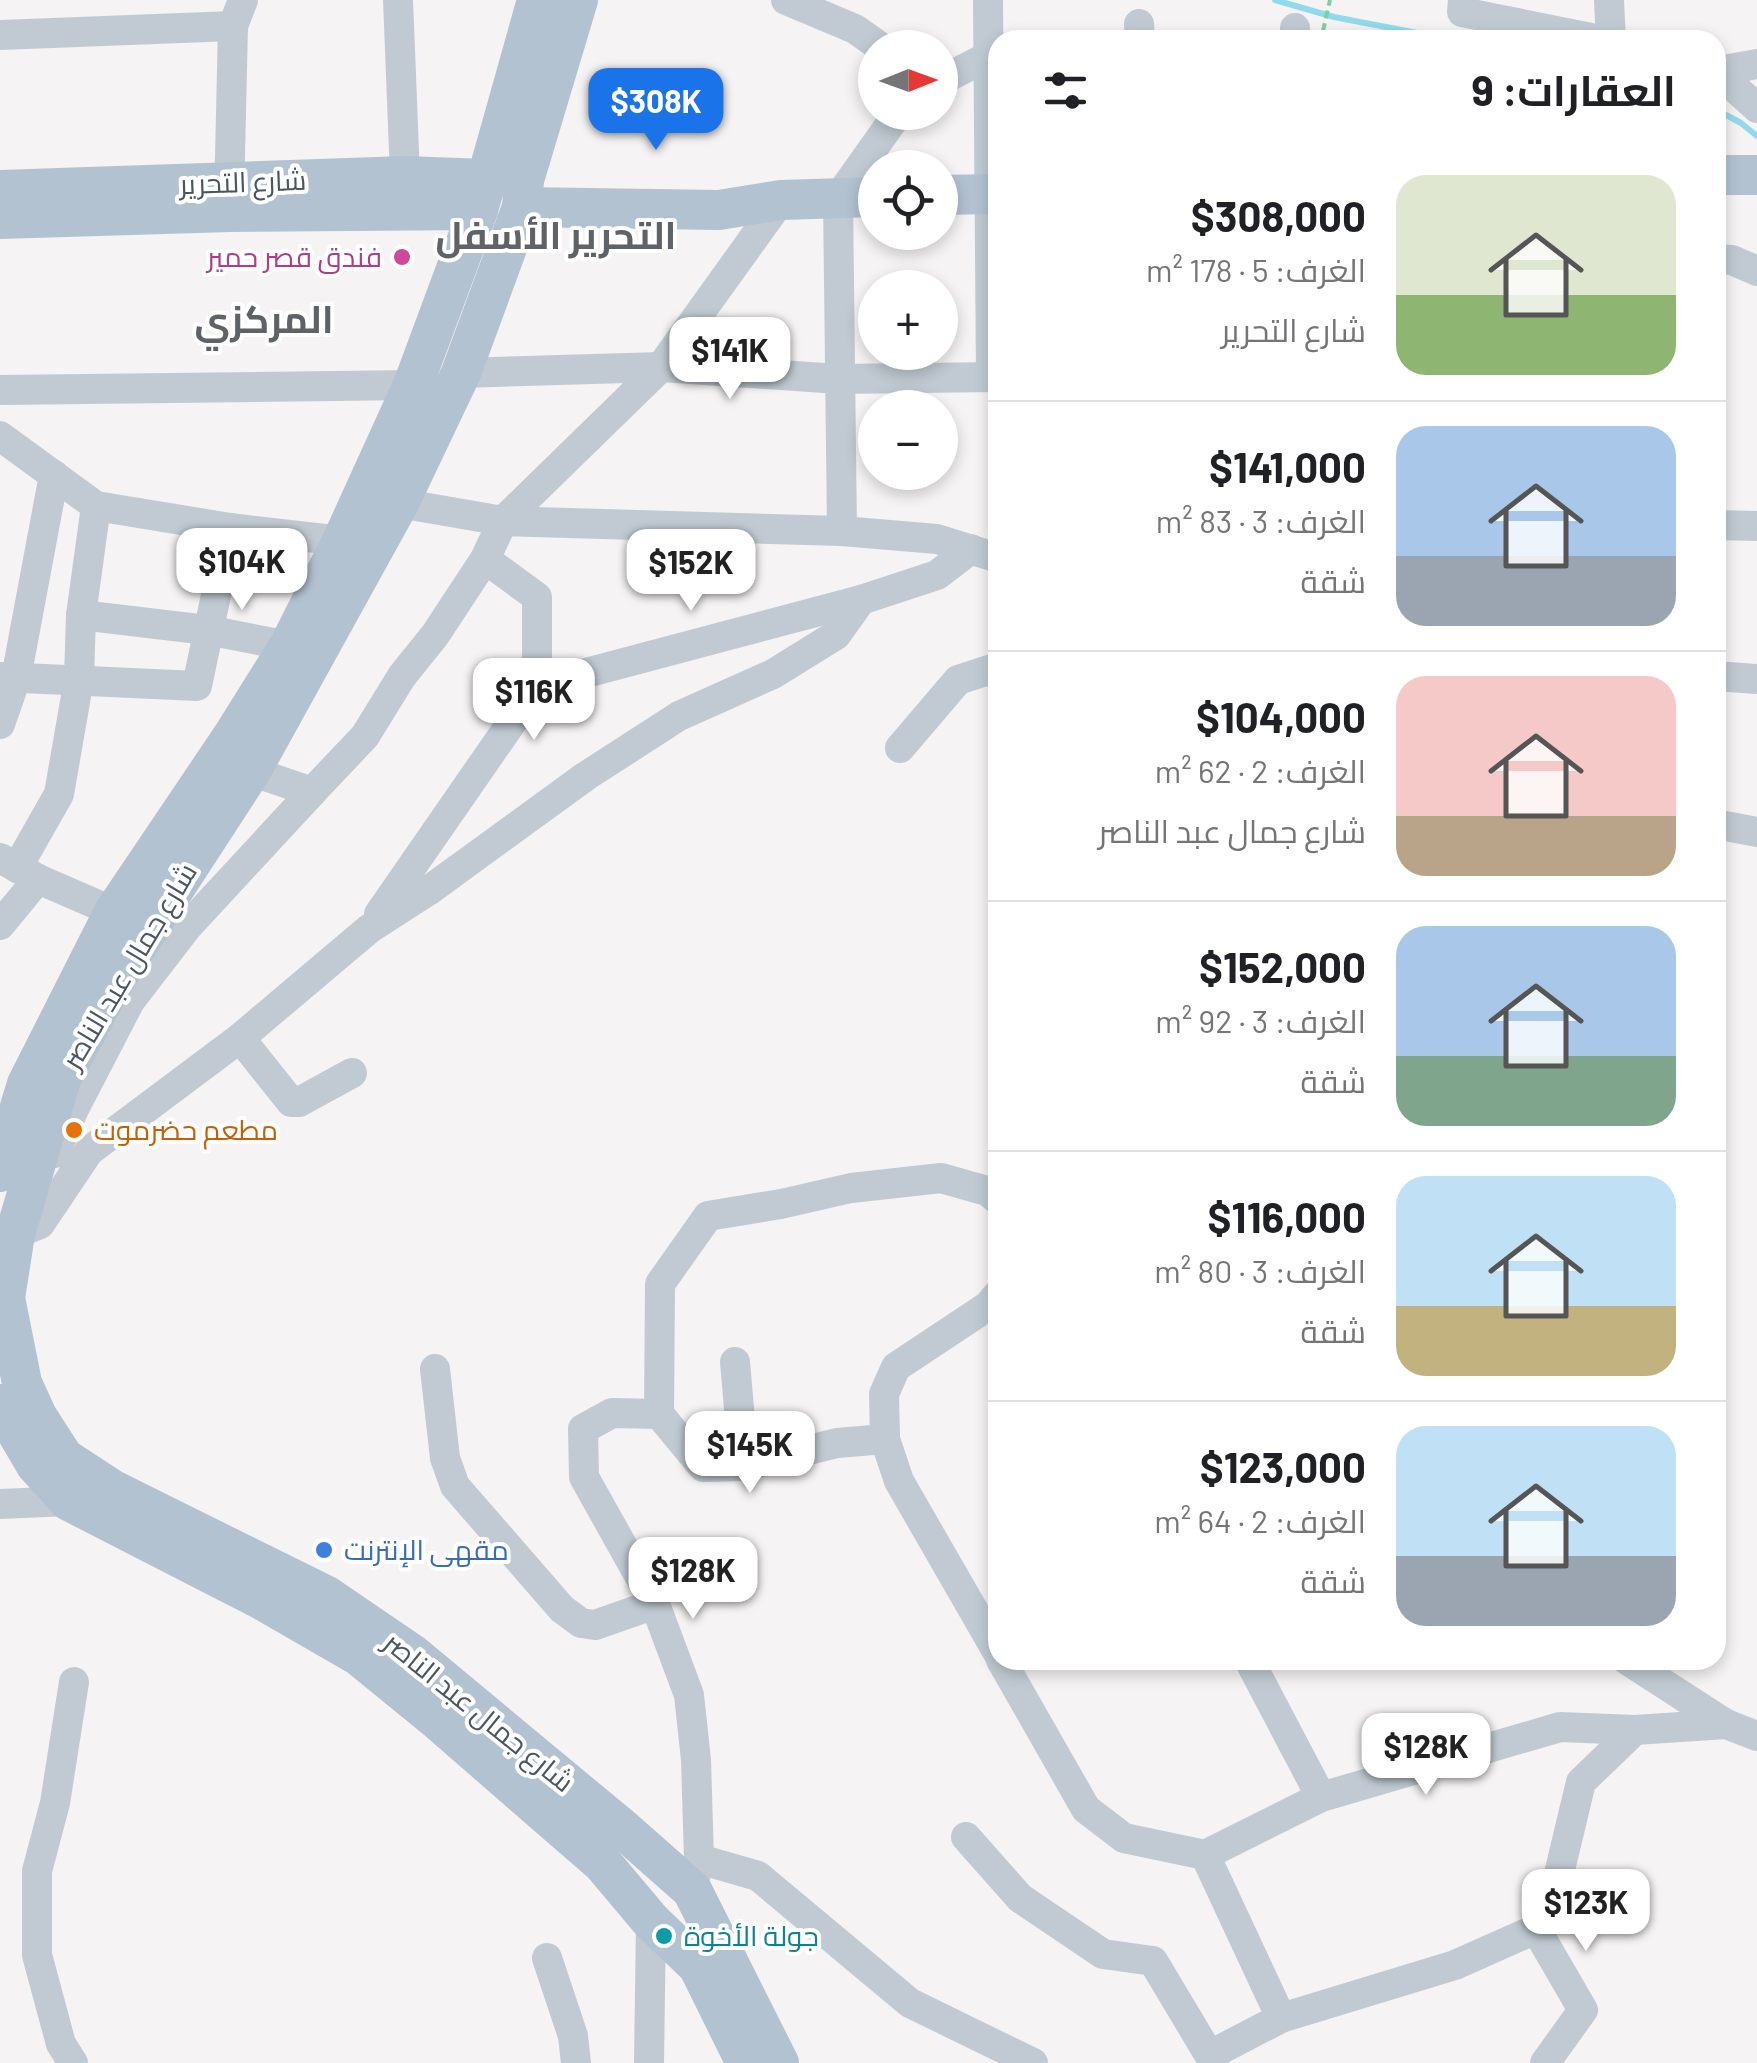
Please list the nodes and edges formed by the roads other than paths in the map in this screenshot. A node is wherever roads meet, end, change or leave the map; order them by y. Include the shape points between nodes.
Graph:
1 (398, 0) edge
2 (537, 0) edge
3 (578, 0) edge
4 (786, 0) edge
5 (988, 0) edge
6 (1464, 0) edge
7 (1610, 0) edge
8 (238, 13) edge
9 (856, 14) edge
10 (1551, 30) edge
11 (1611, 30) edge
12 (0, 35) edge
13 (987, 57) junction
14 (958, 58) edge
15 (1757, 64) edge
16 (1726, 69) edge
17 (958, 72) edge
18 (988, 77) edge
19 (1726, 79) edge
20 (1757, 108) edge
21 (890, 130) edge
22 (1726, 176) edge
23 (1757, 176) edge
24 (0, 190) edge
25 (402, 193) junction
26 (502, 194) junction
27 (988, 194) edge
28 (958, 195) edge
29 (229, 197) junction
30 (856, 198) edge
31 (781, 200) junction
32 (0, 219) edge
33 (1726, 260) edge
34 (1757, 272) edge
35 (661, 368) junction
36 (460, 373) junction
37 (988, 377) edge
38 (840, 379) junction
39 (413, 386) junction
40 (0, 390) edge
41 (0, 436) edge
42 (54, 475) junction
43 (398, 503) junction
44 (96, 506) junction
45 (503, 521) junction
46 (1726, 525) edge
47 (1757, 526) edge
48 (230, 528) junction
49 (842, 531) junction
50 (342, 541) junction
51 (984, 554) edge
52 (485, 559) junction
53 (862, 600) junction
54 (81, 615) junction
55 (207, 630) junction
56 (289, 646) junction
57 (988, 670) edge
58 (1726, 677) edge
59 (8, 678) edge
60 (78, 679) junction
61 (1757, 679) edge
62 (537, 686) junction
63 (0, 724) edge
64 (900, 748) dead end
65 (250, 770) junction
66 (312, 792) junction
67 (1726, 826) edge
68 (1757, 832) edge
69 (19, 868) edge
70 (114, 912) junction
71 (0, 925) edge
72 (369, 928) junction
73 (240, 1038) junction
74 (352, 1073) dead end
75 (0, 1172) edge
76 (988, 1192) edge
77 (13, 1243) edge
78 (988, 1306) edge
79 (735, 1362) dead end
80 (435, 1369) dead end
81 (0, 1404) edge
82 (660, 1414) junction
83 (884, 1439) junction
84 (744, 1466) junction
85 (69, 1502) junction
86 (0, 1504) edge
87 (654, 1604) junction
88 (988, 1636) edge
89 (1008, 1670) edge
90 (1254, 1670) edge
91 (1642, 1670) edge
92 (74, 1682) dead end
93 (1726, 1724) junction
94 (1635, 1730) junction
95 (1757, 1736) edge
96 (1321, 1797) junction
97 (966, 1837) dead end
98 (1206, 1855) junction
99 (695, 1875) junction
100 (651, 1922) junction
101 (1536, 1929) junction
102 (547, 1958) dead end
103 (1281, 2018) junction
104 (1212, 2059) edge
105 (73, 2063) edge
106 (576, 2063) edge
107 (648, 2063) edge
108 (746, 2063) edge
109 (780, 2063) edge
110 (1033, 2063) edge
111 (1545, 2063) edge

1 - 25 street
2 - 26 main road, شارع جمال عبد الناصر
3 - 26 main road, شارع جمال عبد الناصر
4 - 9 street
5 - 13 street
6 - 10 street via 1462,12
7 - 11 street
8 - 12 street
8 - 29 street
13 - 14 street
13 - 17 street
13 - 18 street
15 - 16 street
19 - 20 street
21 - 30 street
22 - 23 main road
24 - 29 main road, شارع التحرير
25 - 26 main road, شارع التحرير
25 - 29 main road, شارع التحرير
26 - 31 main road, شارع التحرير via 719,210
26 - 36 main road, شارع جمال عبد الناصر
26 - 39 main road, شارع جمال عبد الناصر
27 - 28 main road
29 - 32 main road, شارع التحرير
30 - 31 main road, شارع التحرير
30 - 38 street
31 - 35 street
33 - 34 street
35 - 36 street
35 - 38 street
35 - 45 street
36 - 43 main road, شارع جمال عبد الناصر
37 - 38 street
38 - 49 street
39 - 40 street
39 - 50 main road, شارع جمال عبد الناصر
41 - 42 street
42 - 44 street
42 - 59 street
43 - 45 street
43 - 65 main road, شارع جمال عبد الناصر
44 - 48 street
44 - 54 street
45 - 49 street
45 - 52 street
46 - 47 street
48 - 50 street
48 - 55 street
49 - 51 street via 937,539
50 - 56 main road, شارع جمال عبد الناصر
51 - 53 street
52 - 62 street via 537,598
52 - 66 street via 365,736
53 - 62 street
53 - 72 street via 836,635 773,674 679,716
54 - 55 street
54 - 60 street
55 - 56 street
55 - 60 street via 197,686
56 - 70 main road, شارع جمال عبد الناصر
57 - 64 street via 958,680
58 - 61 street
59 - 60 street
59 - 63 street
60 - 69 street via 59,794
62 - 72 street
65 - 66 street
65 - 77 main road, شارع جمال عبد الناصر via 110,986 61,1079
66 - 77 street via 130,1000
67 - 68 street
69 - 70 street
69 - 71 street
70 - 75 main road, شارع جمال عبد الناصر via 27,1084
72 - 73 street
73 - 74 street via 291,1102
73 - 77 street via 89,1151 40,1224
76 - 82 street via 941,1178 708,1216 660,1284
77 - 99 main road, شارع جمال عبد الناصر via 5,1298 22,1383 64,1458 113,1490 341,1605 412,1654 624,1830
78 - 83 street via 896,1367 884,1394
79 - 84 street
80 - 87 street via 445,1458 456,1486 562,1609 596,1625
81 - 85 main road, شارع جمال عبد الناصر via 36,1465
82 - 84 street via 704,1467
82 - 87 street via 612,1413 583,1429 584,1478
83 - 84 street
83 - 88 street via 899,1481
85 - 86 street
85 - 100 main road, شارع جمال عبد الناصر via 359,1656 604,1864
87 - 99 street via 689,1695
89 - 98 street via 1086,1809 1124,1838
90 - 96 street
91 - 93 street
92 - 105 street via 56,1804 37,1871 36,1955 61,2044
93 - 94 street
93 - 95 street
94 - 96 street via 1560,1727
94 - 101 street via 1581,1782 1552,1899
96 - 98 street
97 - 104 street via 1020,1898 1103,1954 1153,1962
98 - 103 street
99 - 100 main road via 691,1920 675,1930
99 - 109 main road, شارع جمال عبد الناصر
99 - 110 street via 758,1876 910,2003
100 - 107 street
100 - 108 main road, شارع جمال عبد الناصر via 698,1966
101 - 103 street via 1455,1964
101 - 111 street via 1583,2010
102 - 106 street
103 - 104 street

